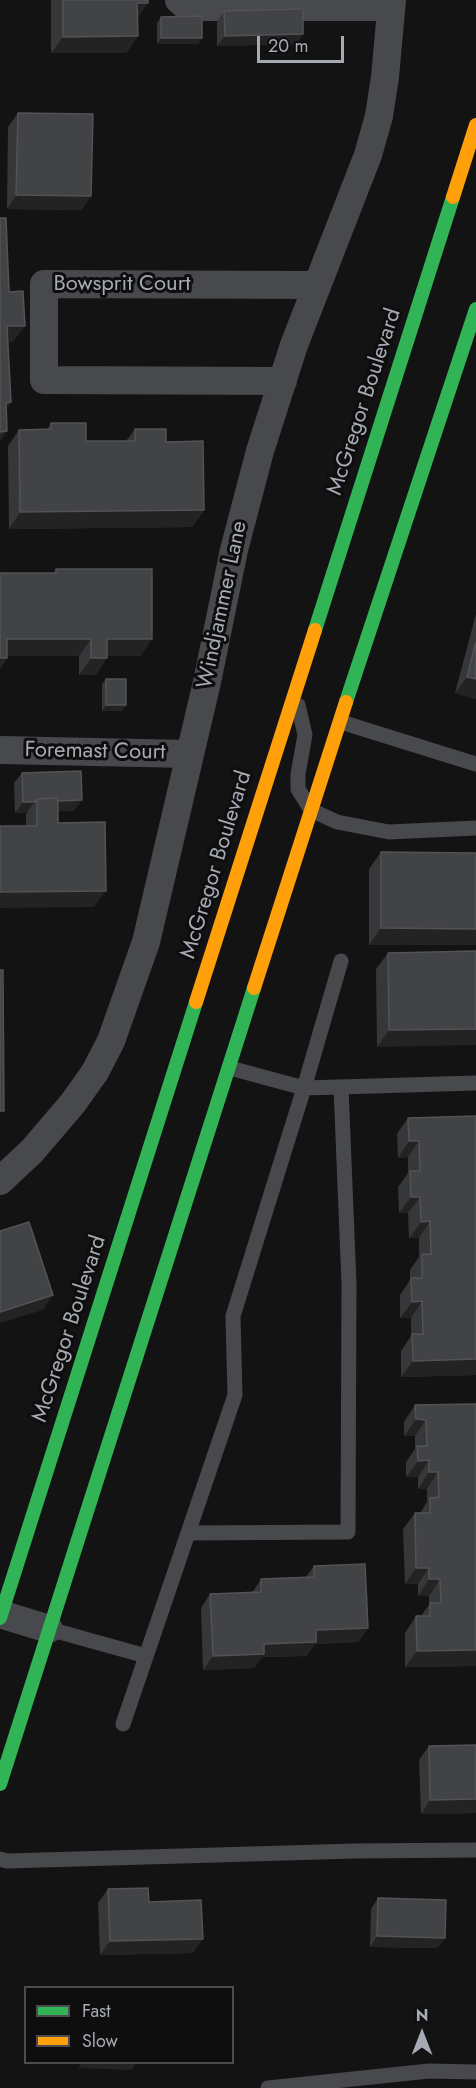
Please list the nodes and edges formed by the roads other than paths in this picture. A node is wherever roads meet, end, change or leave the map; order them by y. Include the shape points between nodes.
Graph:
1 (179, 0) edge
2 (391, 4) edge
3 (476, 125) edge
4 (318, 285) junction
5 (476, 309) edge
6 (283, 381) junction
7 (294, 692) junction
8 (341, 722) junction
9 (0, 750) edge
10 (189, 754) junction
11 (476, 764) edge
12 (311, 810) junction
13 (476, 828) edge
14 (341, 961) dead end
15 (230, 1068) junction
16 (476, 1083) edge
17 (341, 1087) junction
18 (304, 1088) junction
19 (0, 1181) edge
20 (188, 1533) junction
21 (0, 1615) edge
22 (49, 1629) junction
23 (146, 1656) junction
24 (123, 1724) dead end
25 (0, 1784) edge
26 (476, 1850) edge
27 (0, 1859) edge
28 (476, 2072) edge
29 (268, 2088) edge

1 - 2 street via 187,7
2 - 4 street, Windjammer Lane via 379,116
3 - 7 main road, McGregor Boulevard
4 - 6 street, Windjammer Lane
4 - 6 street, Bowsprit Court via 44,284 45,380
5 - 8 main road
6 - 10 street, Windjammer Lane via 234,550
7 - 12 lane via 305,735 298,789
7 - 21 main road, McGregor Boulevard
8 - 11 lane
8 - 12 main road
9 - 10 street, Foremast Court
10 - 19 street, Windjammer Lane via 146,942 111,1041 73,1103
12 - 13 lane via 337,822 390,832
12 - 15 main road
14 - 18 lane
15 - 18 lane
15 - 22 main road
16 - 17 lane
17 - 18 lane
17 - 20 lane via 349,1284 348,1532
18 - 20 lane via 232,1316 235,1395
20 - 23 lane
21 - 22 street
22 - 23 lane
22 - 25 main road
23 - 24 lane
26 - 27 lane
28 - 29 lane via 429,2072

